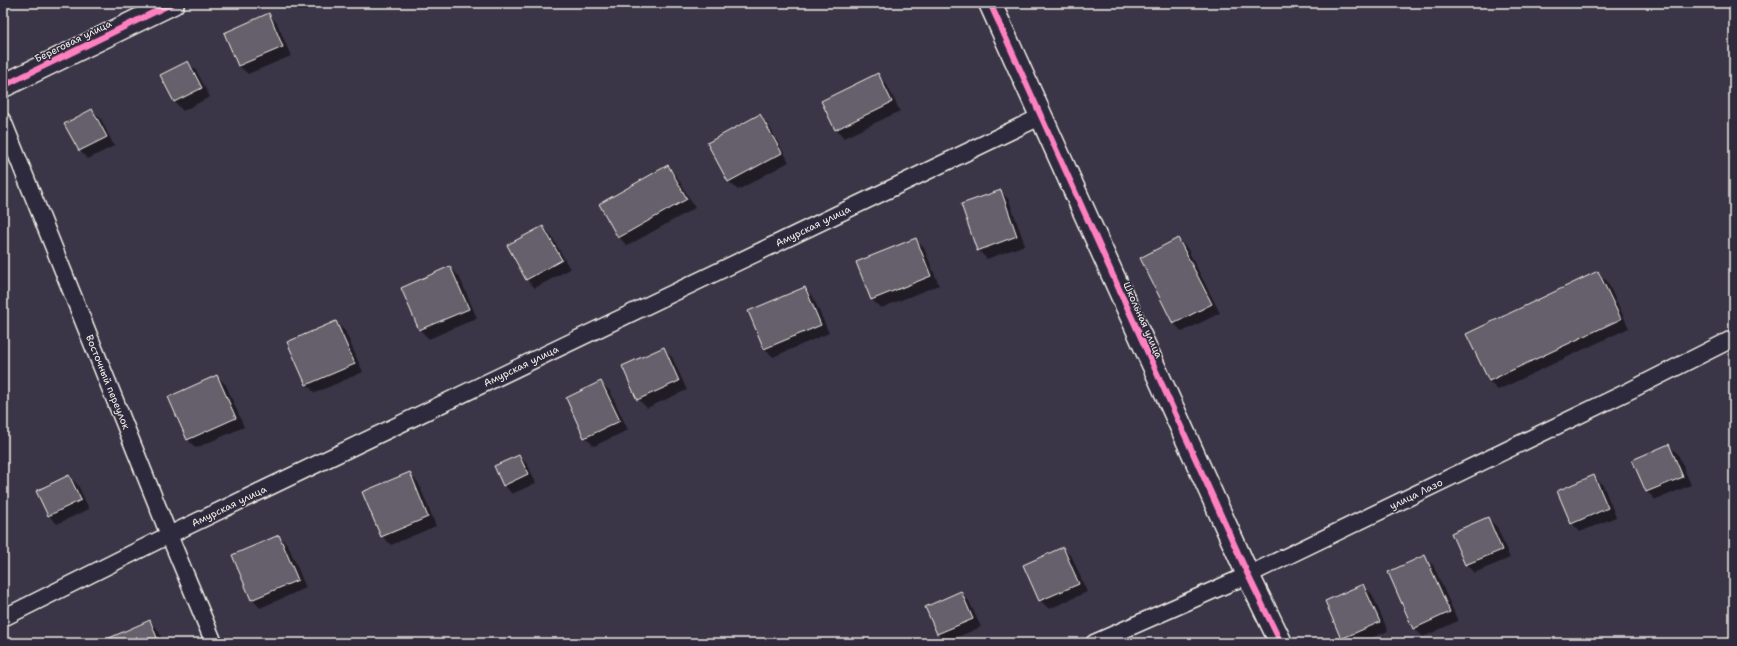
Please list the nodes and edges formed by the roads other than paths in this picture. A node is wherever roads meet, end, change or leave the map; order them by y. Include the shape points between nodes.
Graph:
1 (173, 3) edge
2 (990, 3) edge
3 (3, 86) edge
4 (1040, 118) junction
5 (3, 121) edge
6 (1734, 338) edge
7 (168, 535) junction
8 (1248, 575) junction
9 (3, 618) edge
10 (214, 643) edge
11 (1094, 643) edge
12 (1281, 643) edge

1 - 3 street, Береговая улица
2 - 4 street, Школьная улица
4 - 7 lane, Амурская улица
4 - 8 street, Школьная улица
5 - 7 lane, Восточный переулок
6 - 8 lane, улица Лазо
7 - 9 lane, Амурская улица
7 - 10 lane, Восточный переулок
8 - 11 lane, улица Лазо
8 - 12 street, Школьная улица

